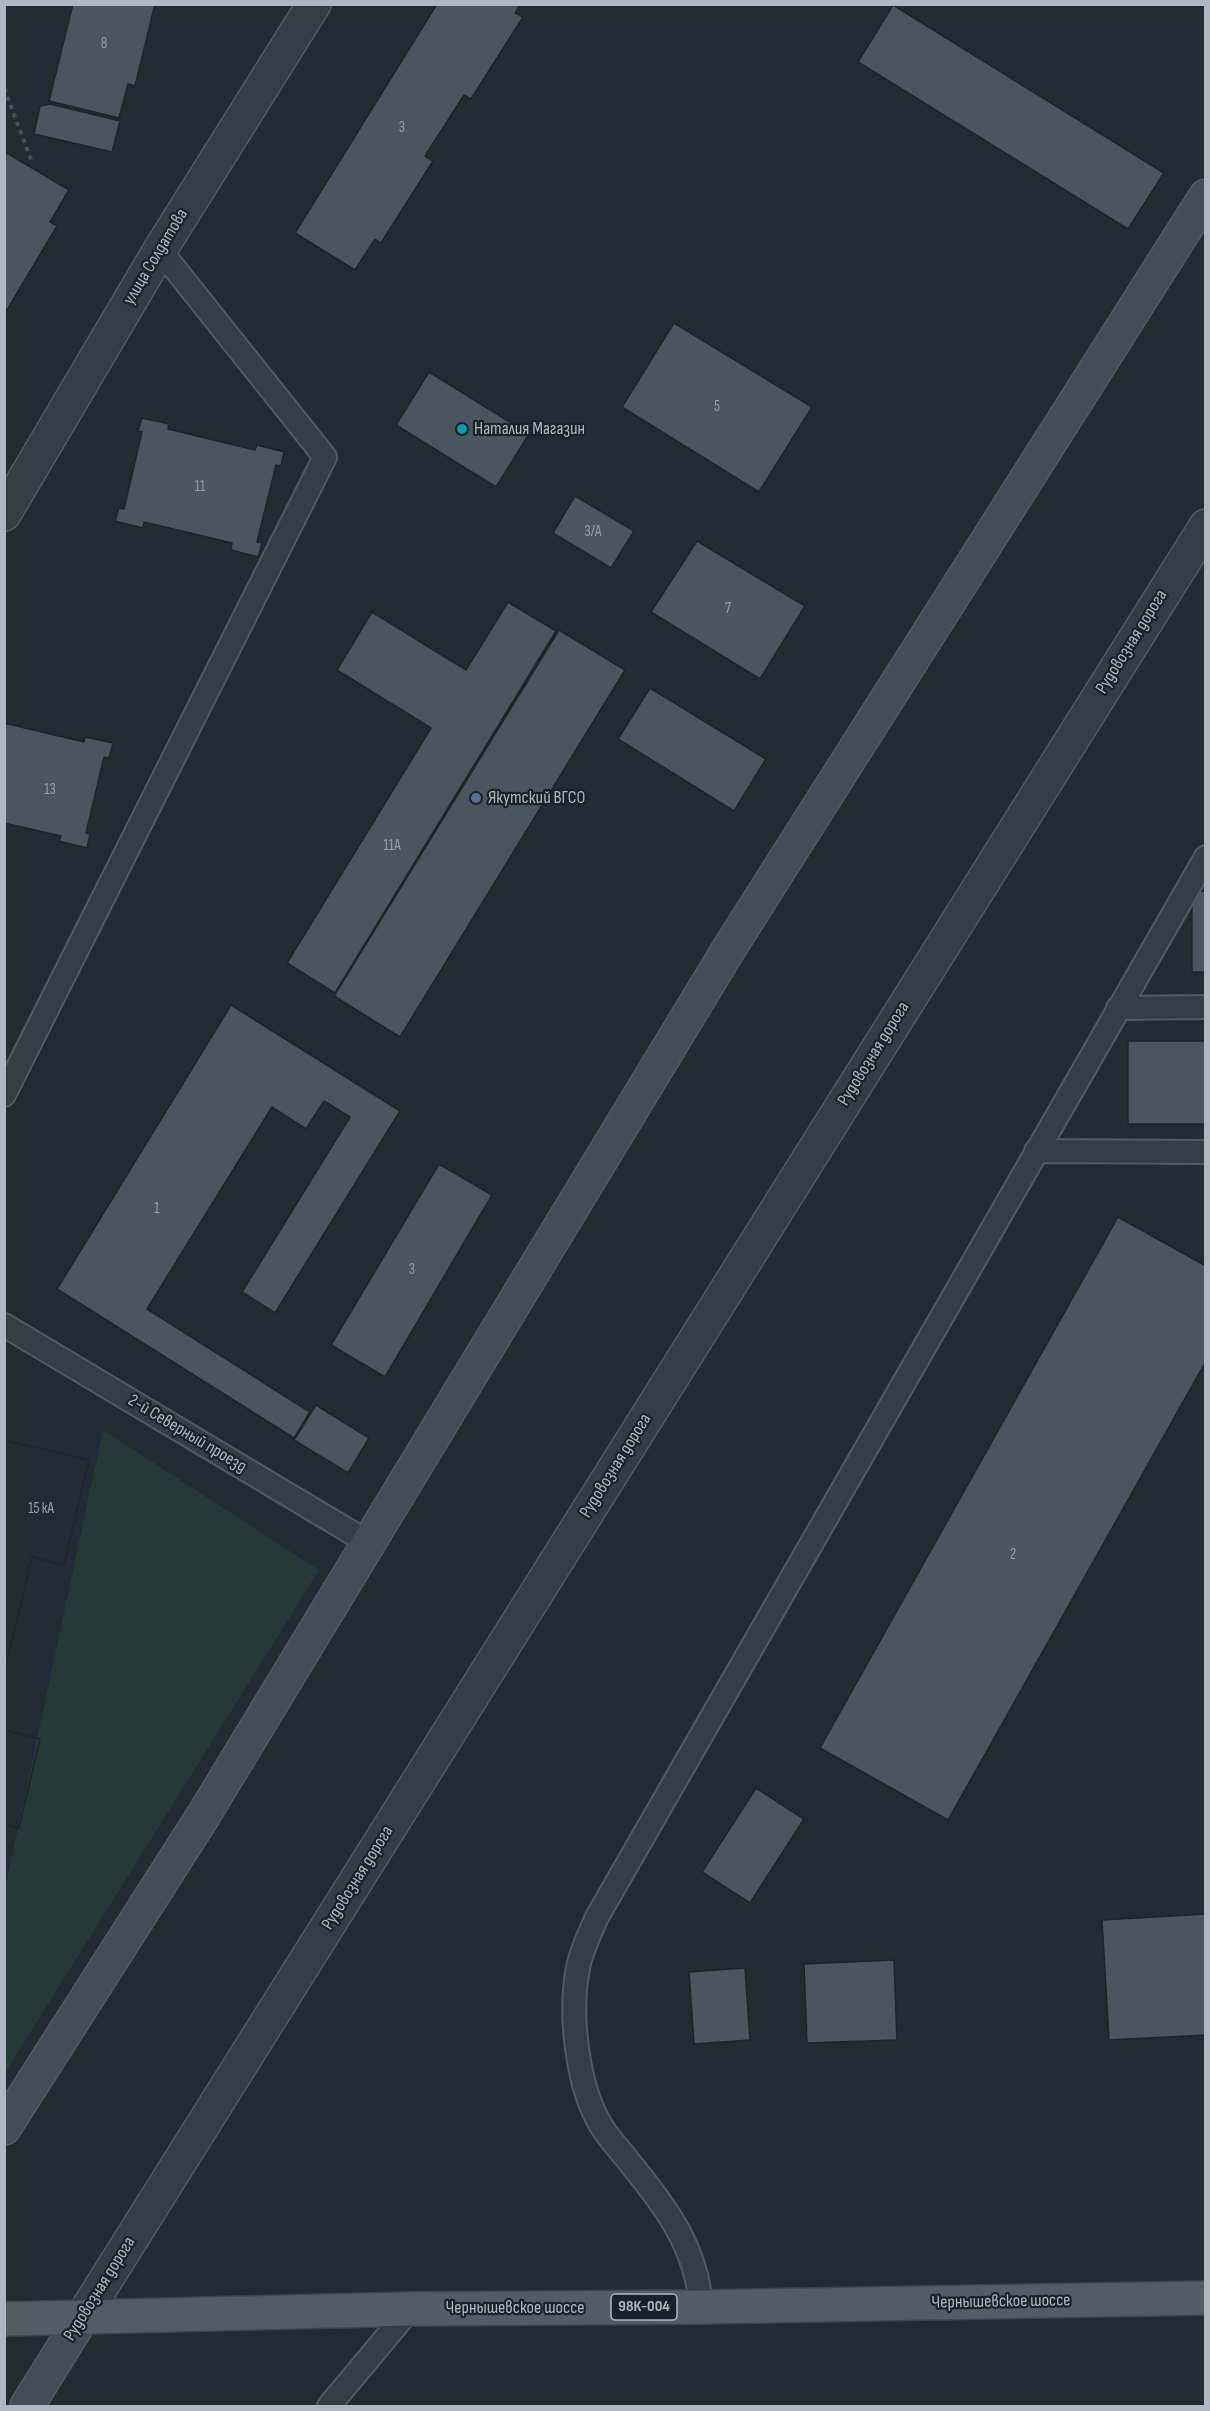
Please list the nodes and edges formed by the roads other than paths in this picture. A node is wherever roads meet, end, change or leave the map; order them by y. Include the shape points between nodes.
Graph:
1 (314, 4) edge
2 (1206, 196) edge
3 (159, 250) junction
4 (4, 514) edge
5 (1206, 526) edge
6 (1206, 857) edge
7 (1206, 1006) edge
8 (1118, 1008) junction
9 (4, 1095) edge
10 (1036, 1151) junction
11 (1206, 1152) edge
12 (4, 1325) edge
13 (369, 1543) junction
14 (4, 2128) edge
15 (1206, 2298) edge
16 (701, 2307) junction
17 (410, 2309) junction
18 (83, 2316) junction
19 (4, 2319) edge
20 (27, 2406) edge
21 (329, 2406) edge

1 - 3 street, улица Солдатова
2 - 13 street via 730,947
3 - 4 street, улица Солдатова
3 - 9 lane via 325,457
5 - 18 street, Рудовозная дорога
6 - 8 lane
7 - 8 lane
8 - 10 lane
10 - 11 lane
10 - 16 lane via 597,1917 578,1966 575,2004 585,2090 601,2127 665,2206 681,2234 693,2265
12 - 13 lane, 2-й Северный проезд
13 - 14 street via 203,1816
15 - 16 main road, Чернышевское шоссе / 98К-004
16 - 17 main road, Чернышевское шоссе / 98К-004
17 - 18 main road, Чернышевское шоссе / 98К-004
17 - 21 lane
18 - 19 main road, Чернышевское шоссе / 98К-004
18 - 20 street, Рудовозная дорога

